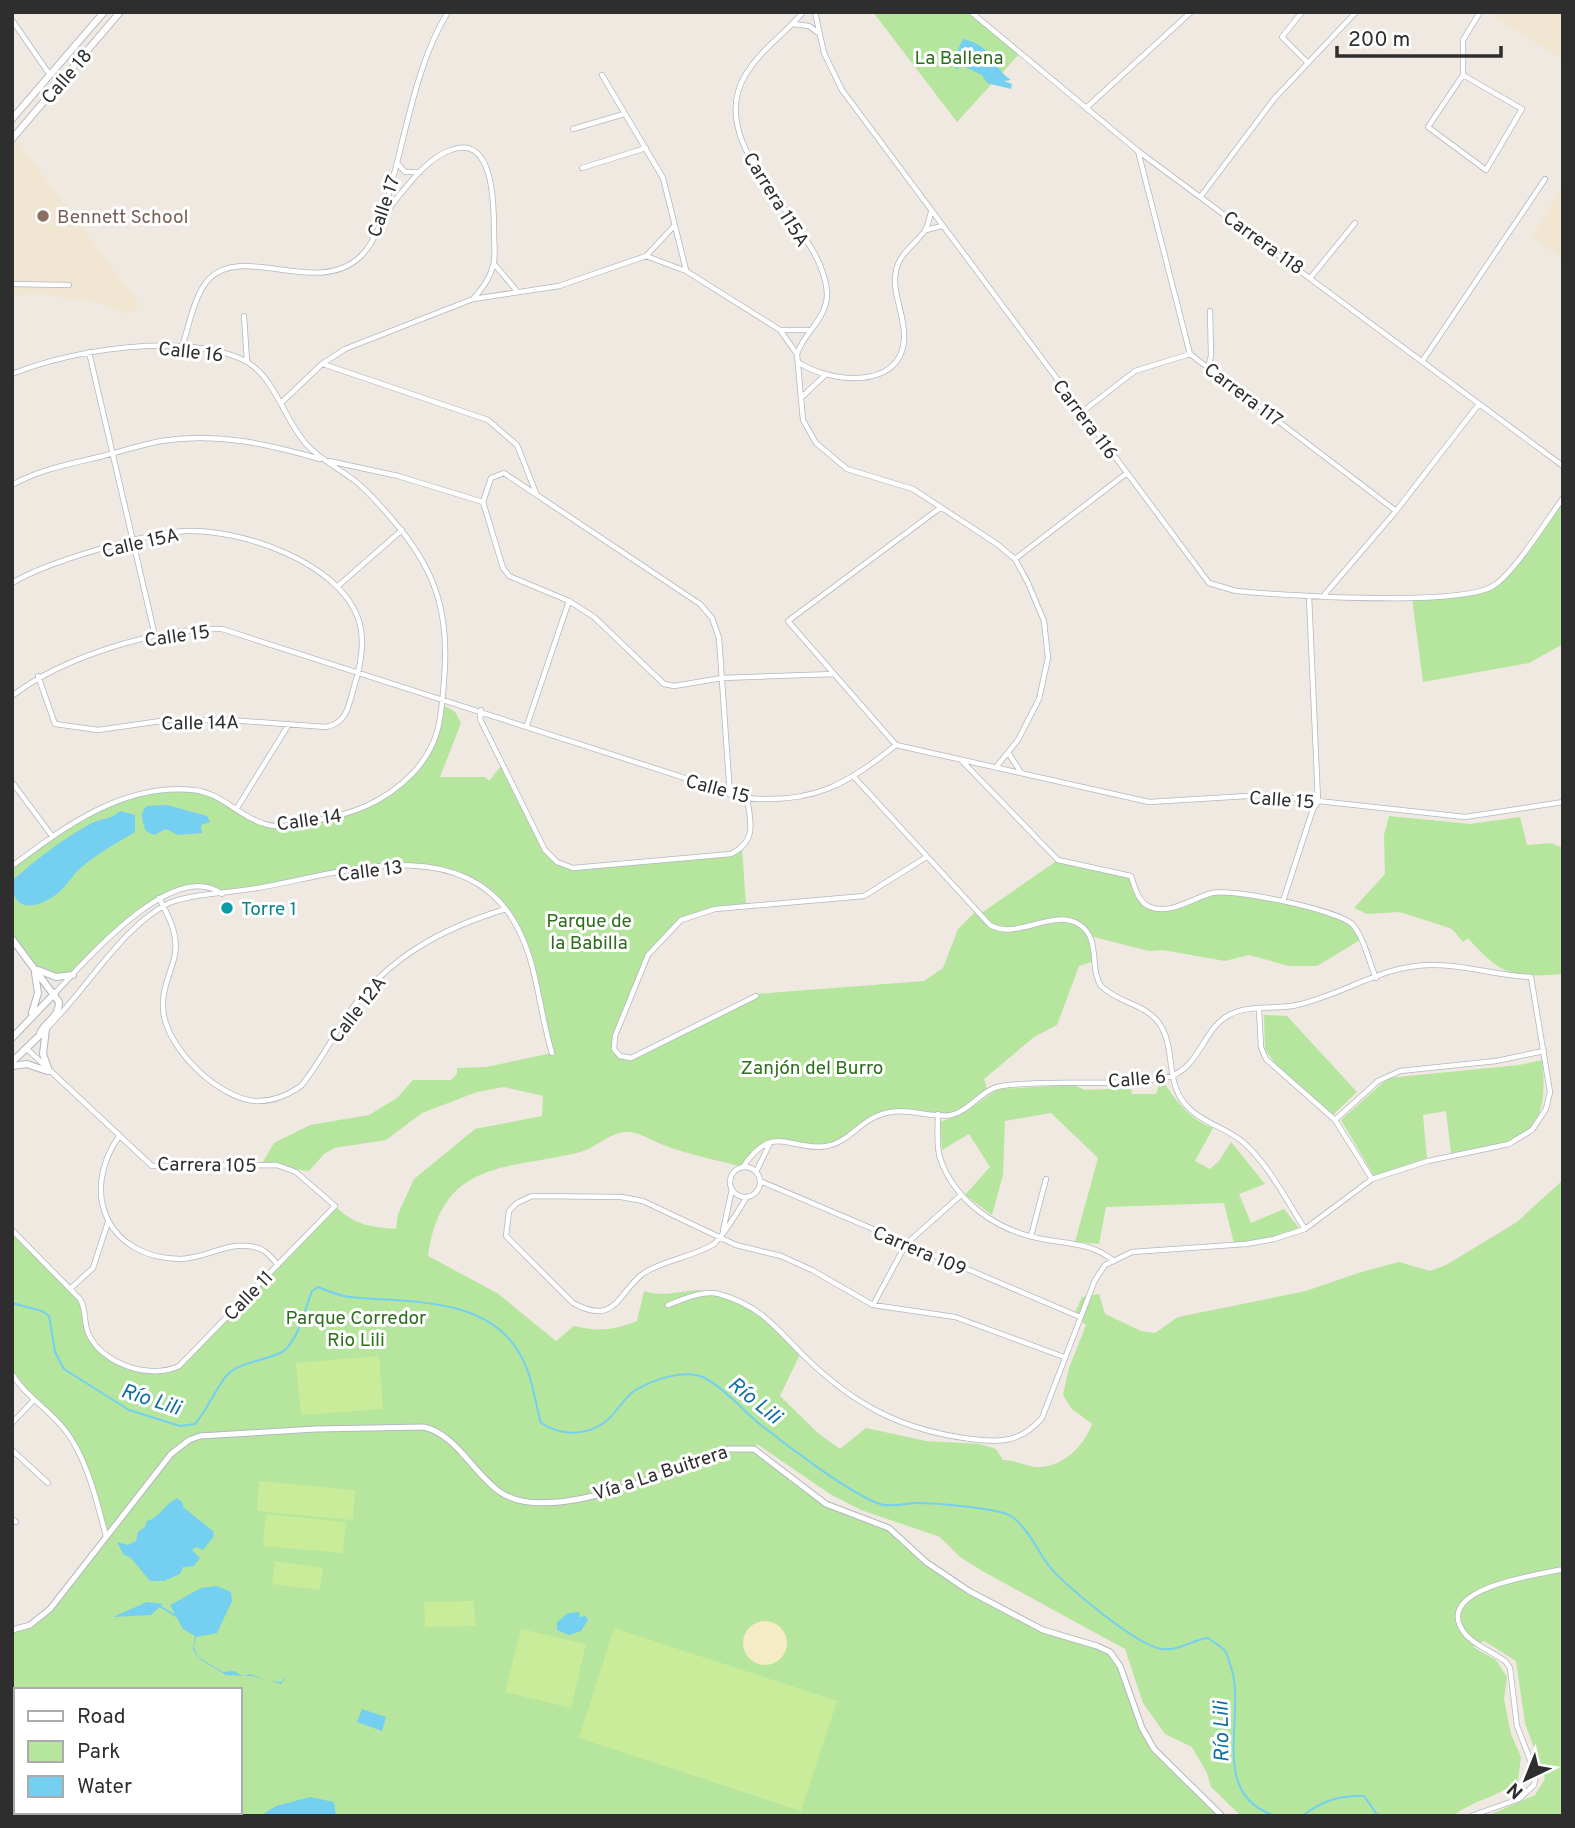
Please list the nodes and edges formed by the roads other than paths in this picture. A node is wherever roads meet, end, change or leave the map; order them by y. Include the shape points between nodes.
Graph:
1 (104, 12) edge
2 (120, 12) edge
3 (448, 12) edge
4 (803, 12) edge
5 (814, 12) edge
6 (971, 12) edge
7 (1191, 12) edge
8 (1302, 12) edge
9 (1356, 12) edge
10 (1480, 12) edge
11 (12, 20) edge
12 (792, 24) junction
13 (818, 33) junction
14 (1308, 63) junction
15 (50, 75) junction
16 (603, 75) dead end
17 (1463, 75) junction
18 (1086, 108) junction
19 (624, 114) junction
20 (12, 119) edge
21 (573, 129) dead end
22 (12, 139) edge
23 (646, 148) junction
24 (1138, 151) junction
25 (397, 164) junction
26 (582, 168) dead end
27 (421, 172) junction
28 (1545, 180) dead end
29 (1201, 196) junction
30 (932, 212) junction
31 (382, 216) junction
32 (1355, 223) dead end
33 (675, 226) junction
34 (942, 226) junction
35 (925, 230) junction
36 (646, 256) junction
37 (494, 264) junction
38 (686, 271) junction
39 (1311, 277) junction
40 (12, 284) edge
41 (68, 285) dead end
42 (518, 291) junction
43 (473, 299) junction
44 (1210, 311) dead end
45 (244, 316) dead end
46 (780, 330) junction
47 (809, 330) junction
48 (182, 347) junction
49 (89, 352) junction
50 (797, 354) junction
51 (1190, 354) junction
52 (1423, 360) junction
53 (247, 362) junction
54 (799, 363) junction
55 (322, 364) junction
56 (1208, 367) junction
57 (12, 374) edge
58 (824, 375) junction
59 (802, 398) junction
60 (281, 403) junction
61 (1479, 404) junction
62 (1082, 412) junction
63 (113, 454) junction
64 (323, 460) junction
65 (1563, 466) edge
66 (1127, 473) junction
67 (12, 485) edge
68 (537, 494) junction
69 (1563, 498) edge
70 (483, 502) junction
71 (940, 508) junction
72 (1396, 511) junction
73 (402, 530) junction
74 (134, 542) junction
75 (1015, 559) junction
76 (12, 583) edge
77 (338, 586) junction
78 (1324, 595) junction
79 (1309, 596) junction
80 (569, 601) junction
81 (155, 636) junction
82 (359, 671) junction
83 (834, 674) junction
84 (38, 676) junction
85 (722, 678) junction
86 (12, 695) edge
87 (442, 698) junction
88 (481, 710) junction
89 (289, 724) junction
90 (527, 725) junction
91 (896, 745) junction
92 (1009, 754) junction
93 (962, 761) junction
94 (998, 766) junction
95 (1020, 772) junction
96 (855, 778) junction
97 (12, 782) edge
98 (730, 795) junction
99 (747, 798) junction
100 (1318, 801) junction
101 (1563, 802) edge
102 (237, 808) junction
103 (52, 836) junction
104 (925, 858) junction
105 (12, 866) edge
106 (222, 894) junction
107 (159, 898) junction
108 (1283, 901) junction
109 (163, 906) junction
110 (506, 909) junction
111 (13, 943) edge
112 (34, 968) junction
113 (73, 975) junction
114 (1376, 978) junction
115 (55, 993) junction
116 (755, 996) dead end
117 (1259, 1009) junction
118 (30, 1018) junction
119 (46, 1029) junction
120 (19, 1032) junction
121 (38, 1036) junction
122 (12, 1038) edge
123 (26, 1048) junction
124 (1544, 1051) junction
125 (552, 1053) dead end
126 (12, 1064) edge
127 (49, 1072) junction
128 (1172, 1076) junction
129 (938, 1114) junction
130 (1335, 1119) junction
131 (119, 1136) junction
132 (769, 1144) junction
133 (743, 1167) junction
134 (756, 1172) junction
135 (1373, 1179) junction
136 (1045, 1180) dead end
137 (760, 1181) junction
138 (732, 1189) junction
139 (961, 1195) junction
140 (747, 1197) junction
141 (335, 1206) joint
142 (108, 1222) junction
143 (1304, 1229) junction
144 (12, 1230) edge
145 (721, 1236) junction
146 (1031, 1236) junction
147 (906, 1244) junction
148 (1114, 1261) junction
149 (278, 1265) junction
150 (70, 1289) junction
151 (668, 1304) dead end
152 (873, 1306) junction
153 (1080, 1317) junction
154 (1064, 1357) junction
155 (12, 1374) edge
156 (33, 1401) junction
157 (12, 1423) edge
158 (12, 1450) edge
159 (48, 1483) dead end
160 (106, 1537) junction
161 (1563, 1569) edge
162 (12, 1630) edge
163 (1222, 1816) edge
164 (1471, 1816) edge

1 - 15 main road, Calle 18
2 - 22 main road, Calle 18
3 - 25 street, Calle 17 via 427,56
4 - 12 street
5 - 13 street, Carrera 116
6 - 18 street, Carrera 118
7 - 18 street
8 - 14 street via 1282,37
9 - 14 street
10 - 17 street via 1463,40
11 - 15 street
12 - 13 street via 809,26
12 - 47 street, Carrera 115A via 774,37 744,76 736,109 742,144 807,243 823,277 826,307
13 - 30 street, Carrera 116 via 831,73
14 - 29 street via 1274,99
15 - 20 main road, Calle 18
16 - 19 street
17 - 17 street via 1428,127 1486,170 1522,109
18 - 24 street, Carrera 118
19 - 21 street
19 - 23 street
23 - 26 street
23 - 33 street via 663,178
24 - 29 street, Carrera 118
24 - 51 street, Carrera 117
25 - 27 street via 405,172
25 - 31 street, Calle 17
27 - 31 street
27 - 37 street via 452,149 472,150 482,158 494,204
28 - 52 street
29 - 39 street, Carrera 118
30 - 34 street, Carrera 116
30 - 35 street
31 - 48 street, Calle 17 via 369,247 346,266 308,273 240,266 219,271 201,291
32 - 39 street
33 - 36 street
33 - 38 street
34 - 35 street
34 - 62 street, Carrera 116
35 - 58 street via 896,268 904,320 900,355 879,375
36 - 38 street
36 - 42 street via 559,286
37 - 42 street
37 - 43 street
38 - 46 street
39 - 52 street, Carrera 118
40 - 41 street
42 - 43 street
43 - 55 street via 345,349
44 - 56 street
45 - 53 street
46 - 47 street
46 - 50 street
47 - 50 street, Carrera 115A
48 - 49 street, Calle 16
48 - 53 street, Calle 16
49 - 57 street, Calle 16
49 - 63 street
50 - 54 street
51 - 56 street, Carrera 117
51 - 62 street via 1135,372
52 - 61 street, Carrera 118
53 - 60 street, Calle 16
54 - 58 street
54 - 59 street
55 - 60 street
55 - 68 street via 488,420 517,445
56 - 72 street, Carrera 117
58 - 59 street
59 - 71 street via 806,430 830,457 847,469 913,489
60 - 64 street, Calle 16 via 299,435
61 - 65 street, Carrera 118
61 - 72 street
62 - 66 street, Carrera 116
63 - 64 street via 160,441 235,439
63 - 67 street via 46,470
63 - 74 street
64 - 70 street via 398,476
64 - 73 street via 355,480
66 - 75 street
66 - 79 street, Carrera 116 via 1209,583 1236,591
68 - 70 street via 499,473 491,478
68 - 85 street via 700,604 712,618 719,638
69 - 78 street, Carrera 116 via 1504,576 1486,590 1412,598
70 - 80 street via 509,576
71 - 75 street
71 - 83 street via 788,621
72 - 78 street
73 - 77 street
73 - 87 street via 417,548 438,593 446,651
74 - 76 street, Calle 15A
74 - 77 street, Calle 15A via 188,531 224,534 263,543 301,560
74 - 81 street
75 - 92 street via 1044,621 1048,648 1038,699
77 - 82 street, Calle 15A via 360,626
78 - 79 street, Carrera 116
79 - 100 street
80 - 85 street via 594,617 664,684
80 - 90 street
81 - 82 street, Calle 15 via 222,629
81 - 84 street, Calle 15 via 112,647
82 - 87 street, Calle 15
82 - 89 street, Calle 14A via 340,721 326,727
83 - 85 street
83 - 91 street
84 - 86 street, Calle 15
84 - 89 street, Calle 14A via 55,723 88,730 168,720
85 - 98 street
87 - 88 street, Calle 15
87 - 102 street, Calle 14 via 432,748 411,775 379,801 341,817 275,827 259,823
88 - 90 street, Calle 15
88 - 99 street via 480,719 545,850 557,862 573,868 732,854 750,838
89 - 102 street
90 - 98 street, Calle 15
91 - 93 street, Calle 15
91 - 96 street, Calle 15
92 - 94 street
92 - 95 street
93 - 94 street, Calle 15
93 - 108 street via 1058,860 1131,876 1139,898 1149,907 1165,909 1214,893
94 - 95 street, Calle 15
95 - 100 street, Calle 15 via 1149,802 1264,795
96 - 99 street, Calle 15 via 798,799
96 - 104 street
97 - 103 street
98 - 99 street, Calle 15
100 - 101 street, Calle 15 via 1465,817
100 - 108 street
102 - 103 street, Calle 14 via 192,790 140,795 97,808
103 - 105 street, Calle 14
104 - 116 street via 864,896 715,909 681,920 648,955 614,1049 631,1058
104 - 128 street via 996,929 1066,920 1085,929 1092,942 1098,982 1105,990 1139,1005 1159,1024
106 - 107 street, Calle 13 via 214,888 194,888
106 - 109 street, Calle 13
106 - 110 street, Calle 13 via 401,864 455,872 481,883
107 - 109 street
107 - 113 street, Calle 13 via 141,909
108 - 114 street via 1342,917 1351,924
109 - 110 street, Calle 12A via 175,943 163,993 170,1033 212,1080 229,1092 258,1101 301,1087 349,1012 398,960 451,928
109 - 119 street, Calle 13 via 116,950
110 - 125 street via 529,953
111 - 112 main road
112 - 113 main road via 48,976
112 - 115 main road
112 - 118 main road via 38,993
113 - 115 street, Calle 13
114 - 117 street, Calle 6 via 1294,1006
114 - 124 street, Calle 6 via 1402,968 1430,965 1531,977
115 - 118 main road, Calle 13
115 - 121 main road via 59,1010
117 - 128 street, Calle 6 via 1237,1011 1223,1019 1190,1065
117 - 130 street via 1260,1042 1266,1059
118 - 120 main road, Calle 13
119 - 121 main road, Calle 13
119 - 127 main road via 43,1054
120 - 122 main road, Calle 13
120 - 123 main road
121 - 123 main road, Calle 13
123 - 126 main road, Calle 13
123 - 127 street, Carrera 105
124 - 130 street via 1400,1071 1378,1081
124 - 135 street via 1550,1092 1546,1109 1523,1138
126 - 127 main road via 35,1065
127 - 131 street, Carrera 105
128 - 129 street, Calle 6 via 1002,1086 963,1110
128 - 143 street via 1181,1098 1195,1114 1230,1132 1251,1150
129 - 132 street, Calle 6 via 914,1110 876,1116 827,1146 785,1139
129 - 139 street via 939,1156
130 - 135 street
131 - 141 street, Carrera 105 via 152,1166 277,1166 290,1170
131 - 142 street via 102,1170 101,1198
132 - 133 street via 753,1153
132 - 134 street
133 - 134 street
133 - 138 street via 732,1175
134 - 137 street
135 - 143 street
136 - 146 street
137 - 140 street
137 - 147 street, Carrera 109
138 - 140 street
138 - 145 street
139 - 146 street via 986,1216
139 - 147 street
140 - 145 street
141 - 149 street, Calle 11
142 - 149 street via 146,1254 184,1259 247,1245 266,1250
142 - 150 street via 93,1268
143 - 148 street via 1246,1244 1132,1252
144 - 150 street
145 - 145 street via 664,1209 621,1197 533,1196 509,1211 506,1228 506,1236 518,1251 573,1303 595,1310 617,1304 644,1273 707,1248
145 - 152 street via 812,1270
146 - 148 street via 1092,1247
147 - 152 street
147 - 153 street, Carrera 109
148 - 153 street via 1105,1265 1095,1280
149 - 150 street, Calle 11 via 179,1366 155,1374 126,1365 96,1345 87,1328 86,1309
151 - 154 street via 706,1292 764,1314 849,1396 914,1429 952,1437 993,1442 1015,1440 1031,1431 1042,1418
152 - 154 street via 955,1317
153 - 154 street
155 - 156 street
156 - 157 street
156 - 160 street via 71,1438
158 - 159 street
160 - 162 street via 50,1609 30,1625
160 - 163 street, Vía a La Buitrera via 170,1454 200,1436 424,1427 438,1432 499,1491 528,1503 556,1502 614,1489 729,1449 754,1449 826,1504 889,1528 926,1562 969,1591 1043,1630 1110,1652 1154,1749
161 - 164 street via 1492,1585 1461,1606 1459,1616 1466,1634 1510,1668 1517,1726 1536,1775 1527,1796

